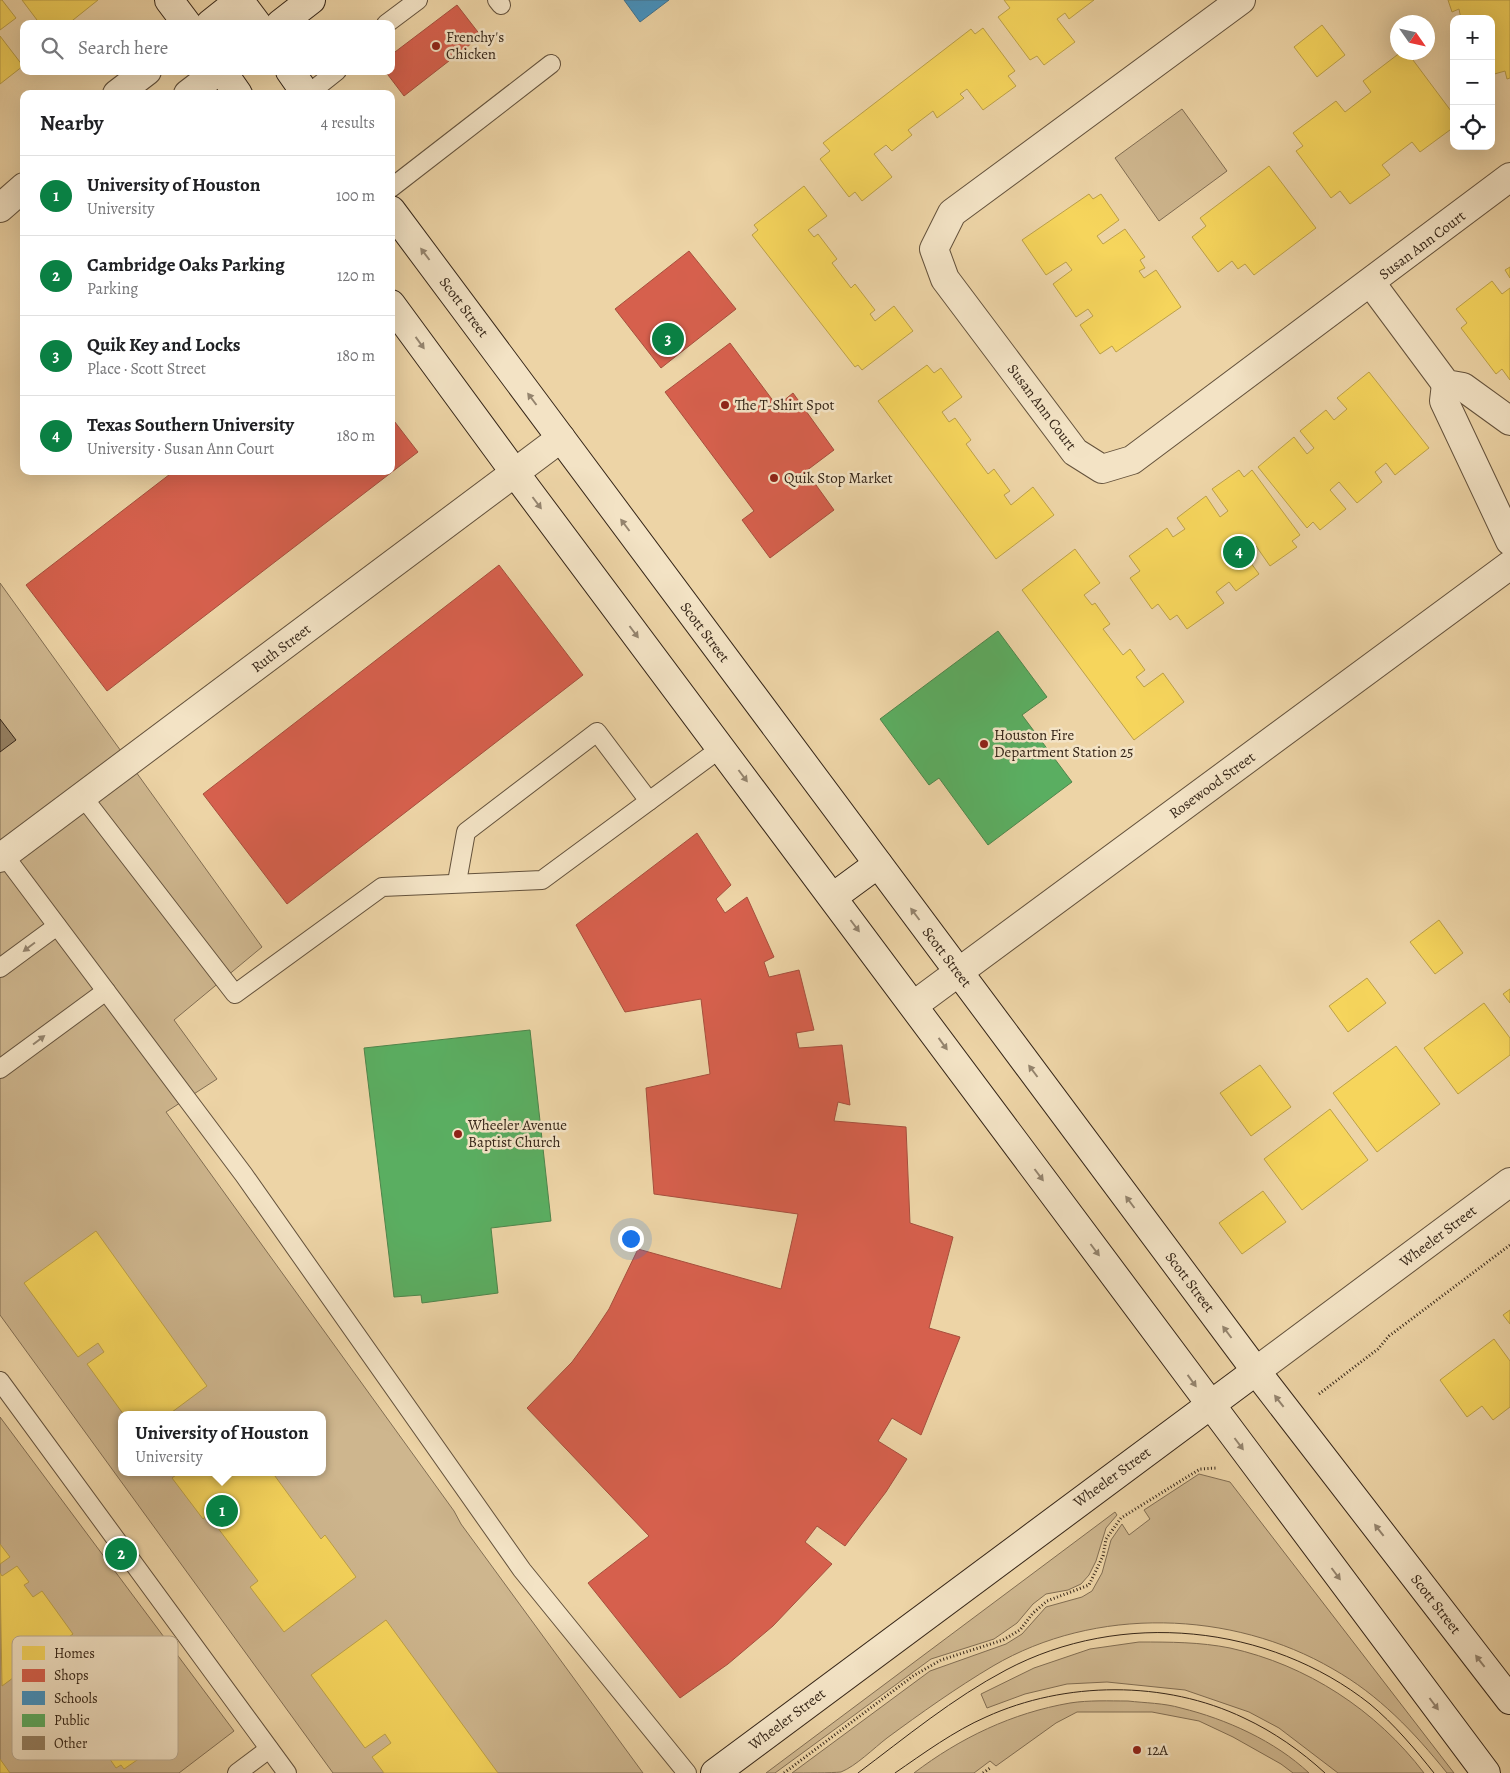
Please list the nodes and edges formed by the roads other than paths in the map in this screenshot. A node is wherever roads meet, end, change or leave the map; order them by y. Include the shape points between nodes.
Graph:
1 (169, 0) edge
2 (239, 0) edge
3 (311, 0) edge
4 (418, 0) edge
5 (1241, 0) edge
6 (184, 20) edge
7 (215, 20) edge
8 (254, 20) edge
9 (285, 20) edge
10 (391, 20) edge
11 (551, 64) dead end
12 (142, 75) edge
13 (213, 75) edge
14 (225, 75) edge
15 (293, 75) edge
16 (332, 75) edge
17 (122, 90) edge
18 (193, 90) edge
19 (235, 90) edge
20 (304, 90) edge
21 (312, 90) edge
22 (1510, 177) edge
23 (395, 185) edge
24 (20, 191) edge
25 (0, 208) edge
26 (395, 215) edge
27 (1371, 283) junction
28 (395, 309) edge
29 (1446, 384) junction
30 (1510, 421) edge
31 (561, 438) junction
32 (515, 473) junction
33 (1510, 541) edge
34 (1510, 565) edge
35 (721, 748) junction
36 (83, 797) junction
37 (649, 801) junction
38 (2, 857) edge
39 (878, 864) junction
40 (457, 882) junction
41 (833, 897) junction
42 (57, 926) junction
43 (0, 968) edge
44 (959, 972) junction
45 (106, 991) junction
46 (914, 1005) junction
47 (0, 1069) edge
48 (1510, 1182) edge
49 (1256, 1371) junction
50 (0, 1381) edge
51 (1209, 1405) junction
52 (1510, 1700) edge
53 (269, 1749) junction
54 (237, 1773) edge
55 (287, 1773) edge
56 (687, 1773) edge
57 (715, 1773) edge
58 (1486, 1773) edge

1 - 6 main road
2 - 7 main road
2 - 8 main road
3 - 9 main road
4 - 10 lane
5 - 27 main road, Susan Ann Court via 952,213 934,249 946,279 1075,452 1102,469 1132,460
11 - 23 lane
12 - 17 main road
13 - 18 main road
14 - 19 main road
15 - 20 main road
16 - 21 lane
22 - 27 main road, Susan Ann Court
24 - 25 main road
31 -> 26 main road, Scott Street
27 - 29 main road
28 -> 32 main road
29 - 30 main road via 1462,387
29 - 33 main road via 1444,401
31 - 32 main road, Ruth Street
39 -> 31 main road, Scott Street
32 -> 35 main road
32 - 36 main road, Ruth Street
34 - 44 main road, Rosewood Street
35 - 37 lane
35 -> 41 main road
36 - 38 main road, Ruth Street
36 - 40 lane via 235,994 382,887
37 - 40 lane via 542,880
37 - 40 lane via 596,732 466,832
38 - 42 lane
39 - 41 main road
44 -> 39 main road, Scott Street
41 -> 46 main road
42 -> 43 lane
42 - 45 lane
44 - 46 main road, Rosewood Street
49 -> 44 main road, Scott Street
47 -> 45 lane
45 - 56 lane via 250,1183 522,1570
46 -> 51 main road
48 - 49 main road, Wheeler Street
49 - 51 main road, Wheeler Street
52 -> 49 main road, Scott Street
50 - 53 lane
51 - 57 main road, Wheeler Street
51 -> 58 main road
53 - 54 lane
53 - 55 lane

